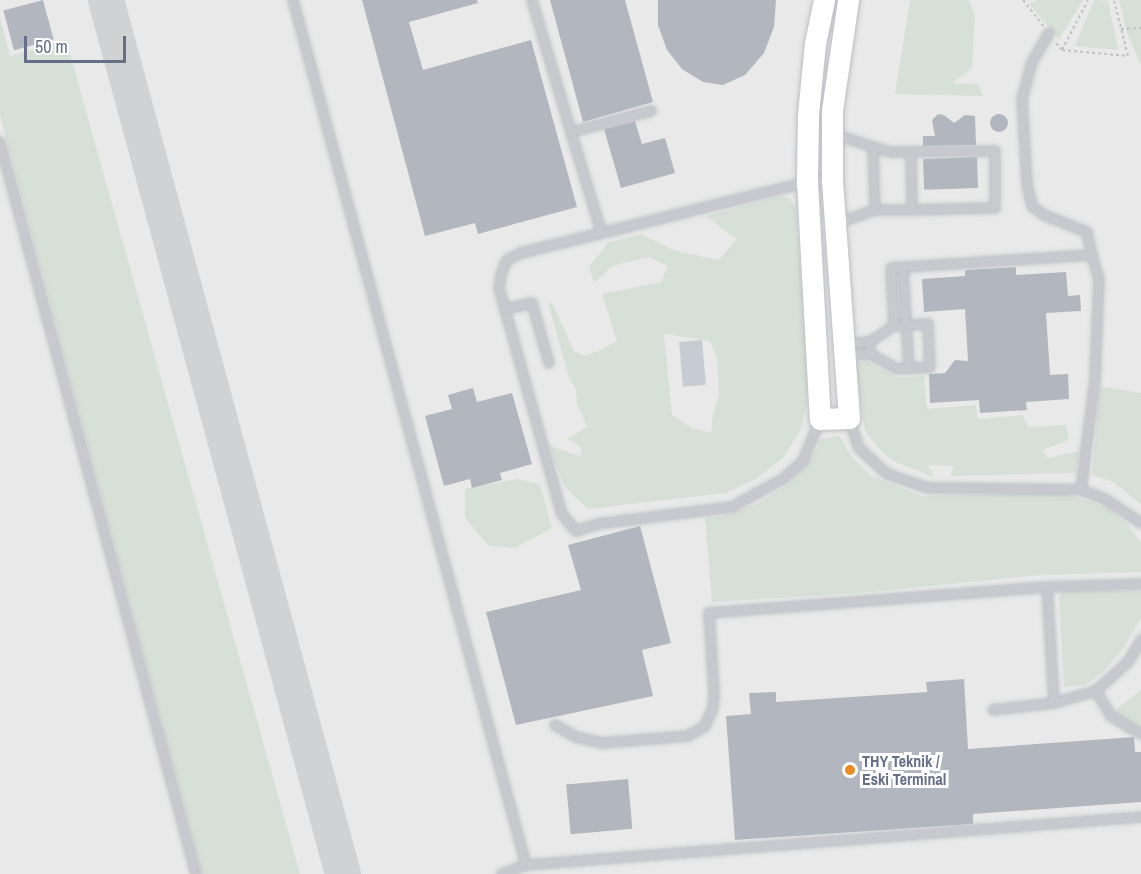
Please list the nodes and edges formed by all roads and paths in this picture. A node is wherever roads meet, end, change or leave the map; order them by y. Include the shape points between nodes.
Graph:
1 (293, 0) edge
2 (532, 0) edge
3 (824, 0) edge
4 (848, 0) edge
5 (1088, 0) edge
6 (1114, 0) edge
7 (1141, 28) edge
8 (1121, 29) junction
9 (1049, 33) dead end
10 (651, 111) dead end
11 (571, 132) junction
12 (831, 133) junction
13 (0, 142) edge
14 (873, 147) junction
15 (911, 152) junction
16 (832, 180) junction
17 (807, 182) junction
18 (875, 210) junction
19 (912, 210) junction
20 (834, 224) junction
21 (601, 231) junction
22 (1092, 255) junction
23 (903, 267) junction
24 (505, 309) junction
25 (907, 325) junction
26 (894, 326) junction
27 (870, 342) junction
28 (843, 350) junction
29 (870, 354) junction
30 (549, 363) dead end
31 (909, 368) junction
32 (849, 418) junction
33 (820, 419) junction
34 (1081, 490) junction
35 (1141, 523) edge
36 (1141, 584) edge
37 (1047, 587) junction
38 (1141, 640) edge
39 (1096, 691) junction
40 (1054, 703) junction
41 (993, 710) dead end
42 (555, 725) dead end
43 (1141, 734) edge
44 (1141, 817) edge
45 (526, 866) junction
46 (196, 874) edge
47 (502, 874) edge

1 - 45 lane
2 - 11 lane
3 - 17 street via 808,115
4 - 12 street
5 - 8 path via 1062,50 1128,56
6 - 8 path
7 - 8 path
9 - 22 lane via 1032,62 1022,99 1027,184 1032,206 1044,215 1087,232
10 - 11 lane
11 - 21 lane
12 - 14 lane
12 - 16 street
13 - 46 lane
14 - 15 lane
14 - 18 lane
15 - 19 lane
15 - 19 lane via 995,151 996,208
16 - 17 lane
16 - 20 street
17 - 21 lane
17 - 33 street
18 - 19 lane
18 - 20 lane
20 - 28 street
21 - 24 lane via 520,253 506,261 500,288
22 - 23 lane
22 - 34 lane via 1099,279 1095,380
23 - 25 lane
23 - 26 lane via 891,268
24 - 30 lane via 532,303
24 - 33 lane via 561,514 576,531 597,524 732,507 783,479 803,461
25 - 26 lane
25 - 31 lane
25 - 31 lane via 928,324 930,356 930,367
26 - 27 lane
27 - 28 lane
27 - 29 lane
28 - 29 lane
28 - 32 street
29 - 31 lane via 897,369
32 - 33 street
32 - 34 lane via 859,448 887,474 928,488
34 - 35 lane via 1105,499
36 - 37 lane
37 - 40 lane
37 - 42 lane via 709,613 714,692 713,708 705,726 688,736 602,743 576,737
38 - 39 lane via 1128,662
39 - 40 lane
39 - 43 lane via 1111,716
40 - 41 lane
44 - 45 lane
45 - 47 lane

